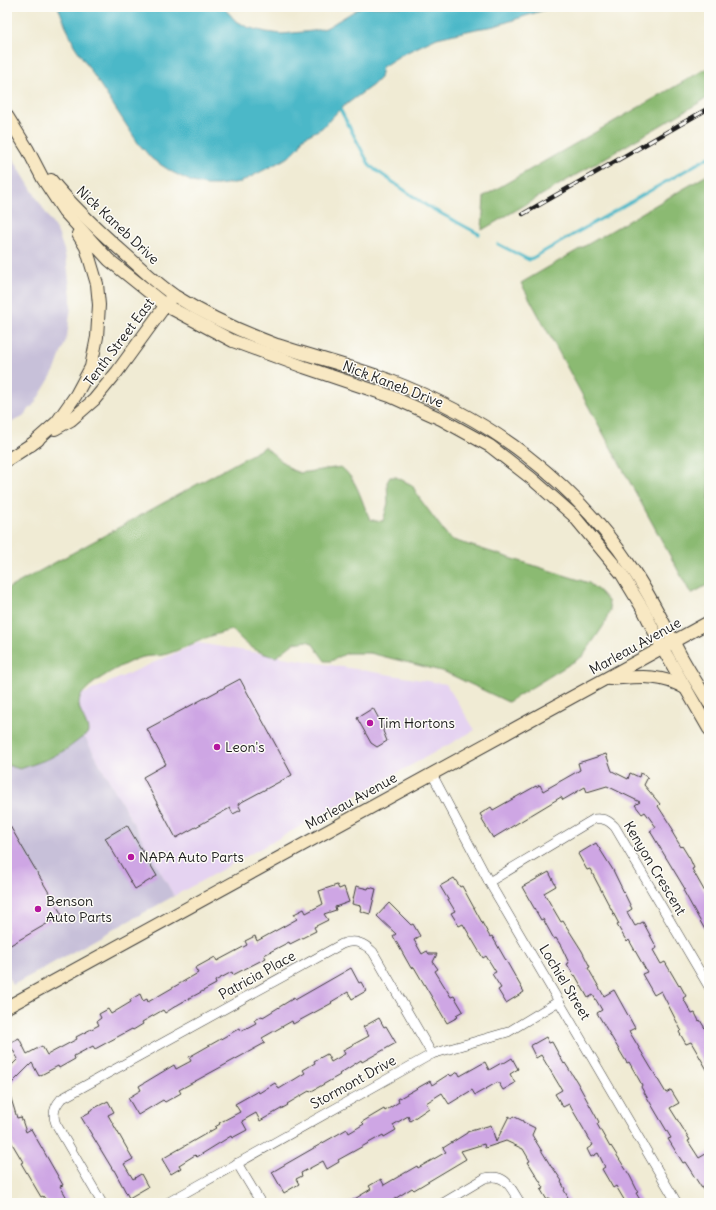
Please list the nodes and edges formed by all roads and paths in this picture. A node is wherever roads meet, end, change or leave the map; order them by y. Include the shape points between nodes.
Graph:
1 (7, 116) edge
2 (28, 150) junction
3 (64, 211) junction
4 (173, 294) junction
5 (165, 305) junction
6 (31, 445) junction
7 (7, 460) edge
8 (709, 622) edge
9 (674, 641) junction
10 (662, 647) junction
11 (607, 679) junction
12 (685, 688) junction
13 (709, 703) edge
14 (709, 729) edge
15 (432, 774) junction
16 (489, 882) junction
17 (709, 987) edge
18 (559, 1001) junction
19 (7, 1007) edge
20 (432, 1054) junction
21 (237, 1164) junction
22 (102, 1203) edge
23 (167, 1203) edge
24 (261, 1203) edge
25 (443, 1203) edge
26 (520, 1203) edge
27 (677, 1203) edge

1 - 2 street, Nick Kaneb Drive
2 - 3 street, Nick Kaneb Drive
2 - 4 street, Nick Kaneb Drive via 58,188 98,230
3 - 5 street, Nick Kaneb Drive via 109,260
3 - 6 street via 86,246 97,284 97,337 90,367 76,395 57,422
4 - 5 street, Tenth Street East
4 - 9 street, Nick Kaneb Drive via 207,314 246,332 385,379 432,398 470,418 527,456 568,491 604,531 632,567
5 - 6 street, Tenth Street East via 94,400 70,420
5 - 10 street, Nick Kaneb Drive via 233,341 390,396 441,418 490,446 531,478 595,540 621,573
6 - 7 street, Tenth Street East
8 - 9 street, Marleau Avenue
9 - 10 street, Marleau Avenue
9 - 13 street, Nick Kaneb Drive
10 - 11 street, Marleau Avenue
10 - 12 street, Nick Kaneb Drive
11 - 12 street via 664,678
11 - 15 street, Marleau Avenue
12 - 14 street, Nick Kaneb Drive
15 - 16 street, Lochiel Street
15 - 19 street, Marleau Avenue
16 - 17 street, Kenyon Crescent via 594,819 602,818 609,821 615,827
16 - 18 street, Lochiel Street
18 - 20 street, Stormont Drive via 508,1032
18 - 27 street, Lochiel Street
20 - 21 street, Stormont Drive
20 - 22 street, Patricia Place via 374,952 367,945 360,943 342,944 61,1100 55,1108 54,1119
21 - 23 street, Stormont Drive
21 - 24 street
25 - 26 street via 485,1178 498,1177 507,1182

